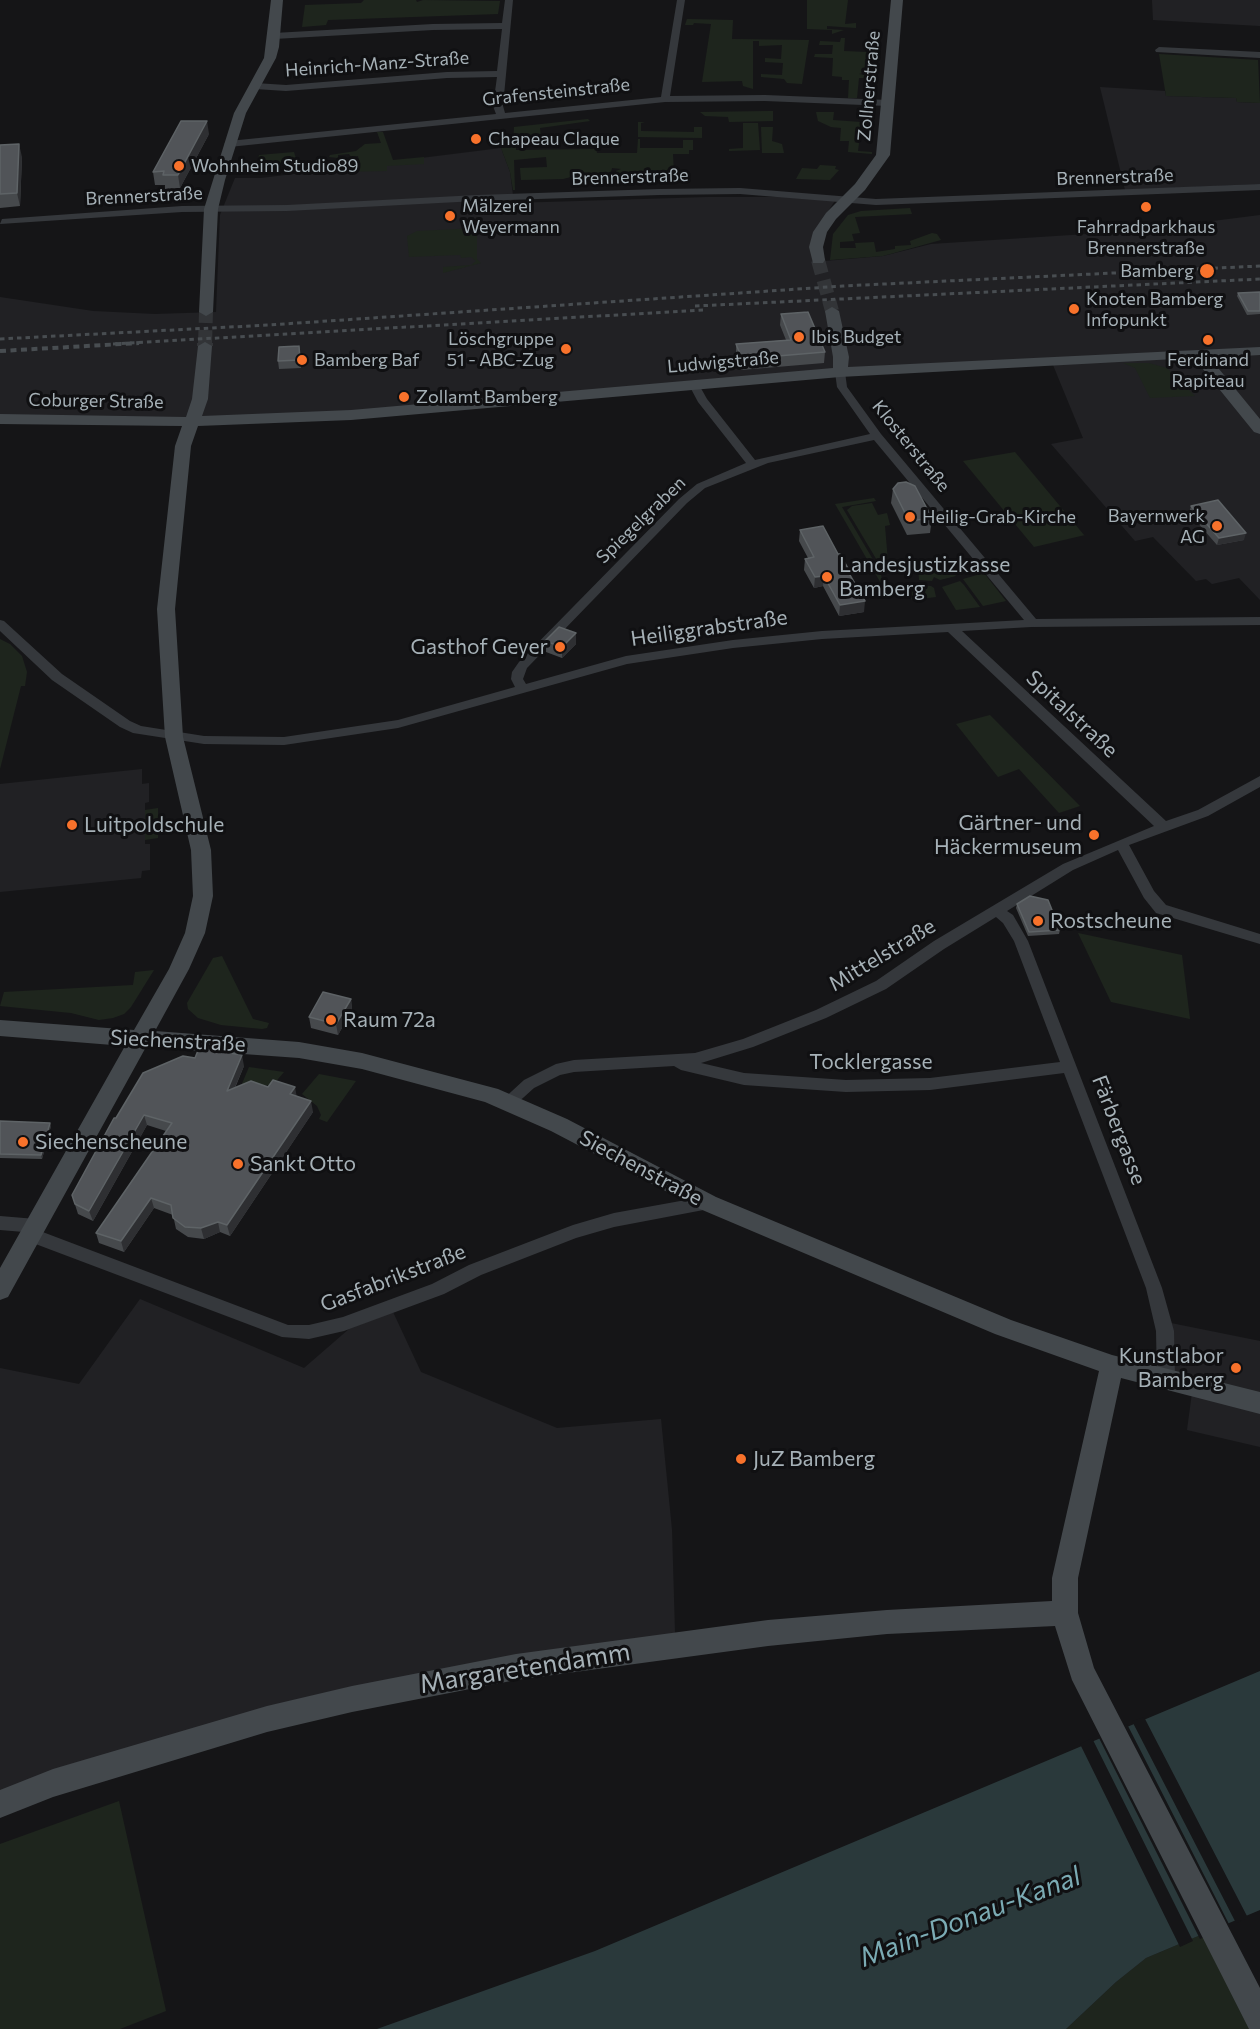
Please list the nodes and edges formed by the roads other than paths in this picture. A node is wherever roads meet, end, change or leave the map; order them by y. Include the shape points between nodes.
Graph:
1 (277, 0) edge
2 (509, 0) edge
3 (681, 0) edge
4 (897, 0) edge
5 (506, 26) junction
6 (274, 36) junction
7 (1159, 50) dead end
8 (1260, 56) edge
9 (501, 74) junction
10 (255, 86) junction
11 (665, 99) junction
12 (888, 103) junction
13 (501, 114) junction
14 (229, 144) junction
15 (1260, 187) edge
16 (848, 200) junction
17 (211, 209) junction
18 (2, 222) dead end
19 (818, 260) tunnel mouth
20 (832, 311) tunnel mouth
21 (206, 312) tunnel mouth
22 (205, 345) tunnel mouth
23 (1260, 351) edge
24 (1198, 353) junction
25 (840, 372) junction
26 (694, 385) junction
27 (0, 419) edge
28 (191, 422) junction
29 (1260, 429) edge
30 (877, 436) junction
31 (753, 464) junction
32 (1260, 621) edge
33 (1031, 623) junction
34 (0, 624) edge
35 (953, 629) junction
36 (522, 689) junction
37 (174, 737) junction
38 (1260, 781) edge
39 (1164, 827) junction
40 (1121, 843) junction
41 (996, 910) junction
42 (1260, 939) edge
43 (0, 1028) edge
44 (142, 1039) junction
45 (672, 1062) junction
46 (1070, 1066) junction
47 (508, 1102) junction
48 (708, 1203) junction
49 (0, 1223) edge
50 (34, 1230) junction
51 (0, 1290) edge
52 (1112, 1365) junction
53 (1166, 1379) junction
54 (1260, 1403) edge
55 (1065, 1613) junction
56 (0, 1804) edge
57 (1257, 2013) edge

1 - 6 street
2 - 5 street
3 - 11 street
4 - 12 street, Zollnerstraße
5 - 6 street
5 - 9 street
6 - 10 street via 270,58
7 - 8 street
9 - 10 street, Heinrich-Manz-Straße
9 - 13 street
10 - 14 street
11 - 12 street, Grafensteinstraße
11 - 13 street, Grafensteinstraße
12 - 16 street, Zollnerstraße via 882,155
13 - 14 street, Grafensteinstraße
14 - 17 street
15 - 16 street, Brennerstraße via 923,201
16 - 17 street, Brennerstraße via 716,191
16 - 19 street, Zollnerstraße via 820,232
17 - 18 street, Brennerstraße
17 - 21 street
20 - 25 street
22 - 28 street via 200,399
23 - 24 street, Ludwigstraße
24 - 25 street, Ludwigstraße
24 - 29 street
25 - 26 street, Ludwigstraße
25 - 30 street, Klosterstraße via 842,387
26 - 28 street, Ludwigstraße via 438,409
26 - 31 street
27 - 28 street, Coburger Straße
28 - 37 street via 183,446 166,586
30 - 31 street, Spiegelgraben
30 - 33 street, Klosterstraße
31 - 36 street, Spiegelgraben via 719,477 689,495 523,665 517,679
32 - 33 street, Heiliggrabstraße
33 - 35 street, Heiliggrabstraße
34 - 37 street, Heiliggrabstraße via 50,671 125,724 144,733
35 - 36 street, Heiliggrabstraße via 733,644 626,660
35 - 39 street, Spitalstraße
36 - 37 street, Heiliggrabstraße via 398,724 315,738 284,741
37 - 44 street via 201,850 203,901 189,949
38 - 39 street, Mittelstraße via 1203,813
39 - 40 street, Mittelstraße
40 - 41 street, Mittelstraße via 1068,867
40 - 42 street via 1161,909
41 - 45 street, Mittelstraße via 860,997 748,1043
41 - 46 street, Färbergasse via 1008,919 1022,941
43 - 44 street, Siechenstraße
44 - 47 street, Siechenstraße via 241,1044 332,1055
44 - 50 street
45 - 46 street, Tocklergasse via 744,1079 846,1086 930,1084
45 - 47 street, Mittelstraße via 556,1070 529,1084
46 - 53 street, Färbergasse via 1154,1288 1165,1331
47 - 48 street, Siechenstraße
48 - 50 street, Gasfabrikstraße via 614,1220 573,1232 475,1270 438,1289 344,1324 309,1332 288,1332 260,1322
48 - 52 street, Siechenstraße via 1003,1327
49 - 50 street, Gasfabrikstraße
50 - 51 street
52 - 53 street, Siechenstraße
52 - 55 street via 1065,1578
53 - 54 street, Siechenstraße
55 - 56 street, Margaretendamm via 768,1633 516,1667 267,1719 53,1783
55 - 57 street via 1082,1671

